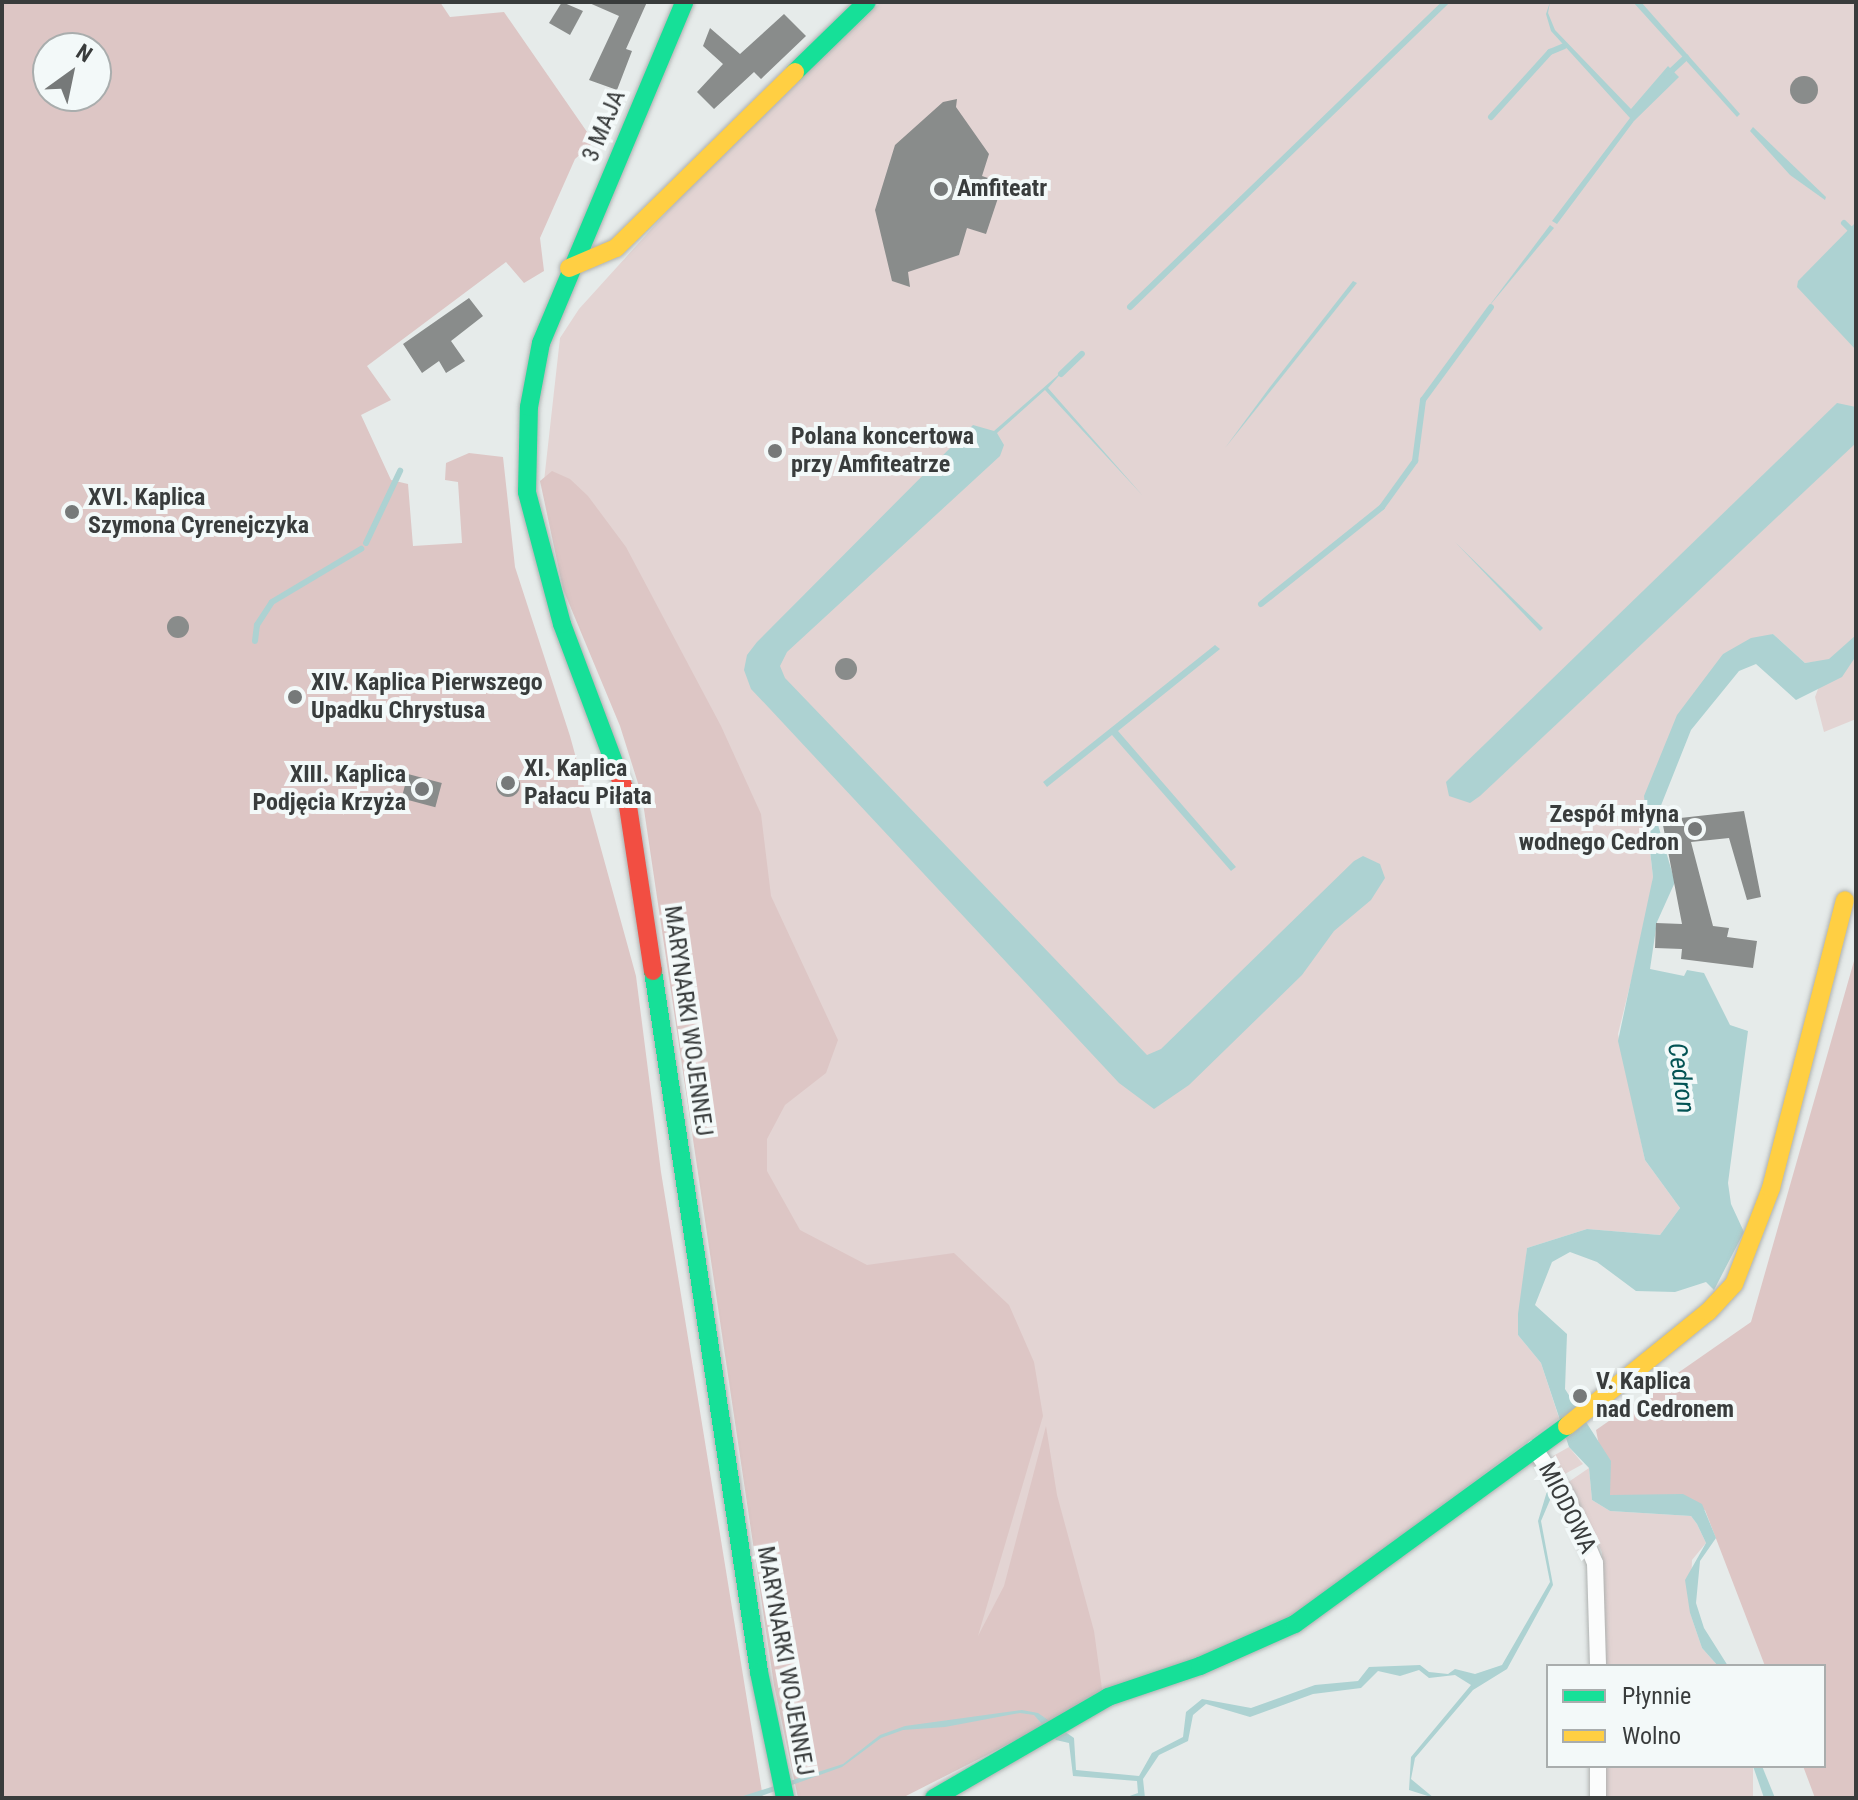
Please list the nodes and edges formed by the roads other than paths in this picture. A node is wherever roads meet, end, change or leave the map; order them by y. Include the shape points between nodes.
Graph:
1 (684, 2) edge
2 (867, 2) edge
3 (569, 268) junction
4 (1845, 900) dead end
5 (1534, 1448) junction
6 (1598, 1664) edge
7 (1598, 1768) edge
8 (785, 1798) edge
9 (934, 1798) edge
10 (1598, 1798) edge

1 - 3 main road, 3 MAJA
2 - 3 main road via 616,248
3 - 8 main road, MARYNARKI WOJENNEJ via 536,360 527,492 562,624 624,780 759,1672
4 - 5 main road via 1771,1188 1734,1284 1602,1400
5 - 6 street, MIODOWA via 1566,1495 1595,1563
5 - 9 main road via 1295,1624 1200,1666 1108,1697
7 - 10 street

